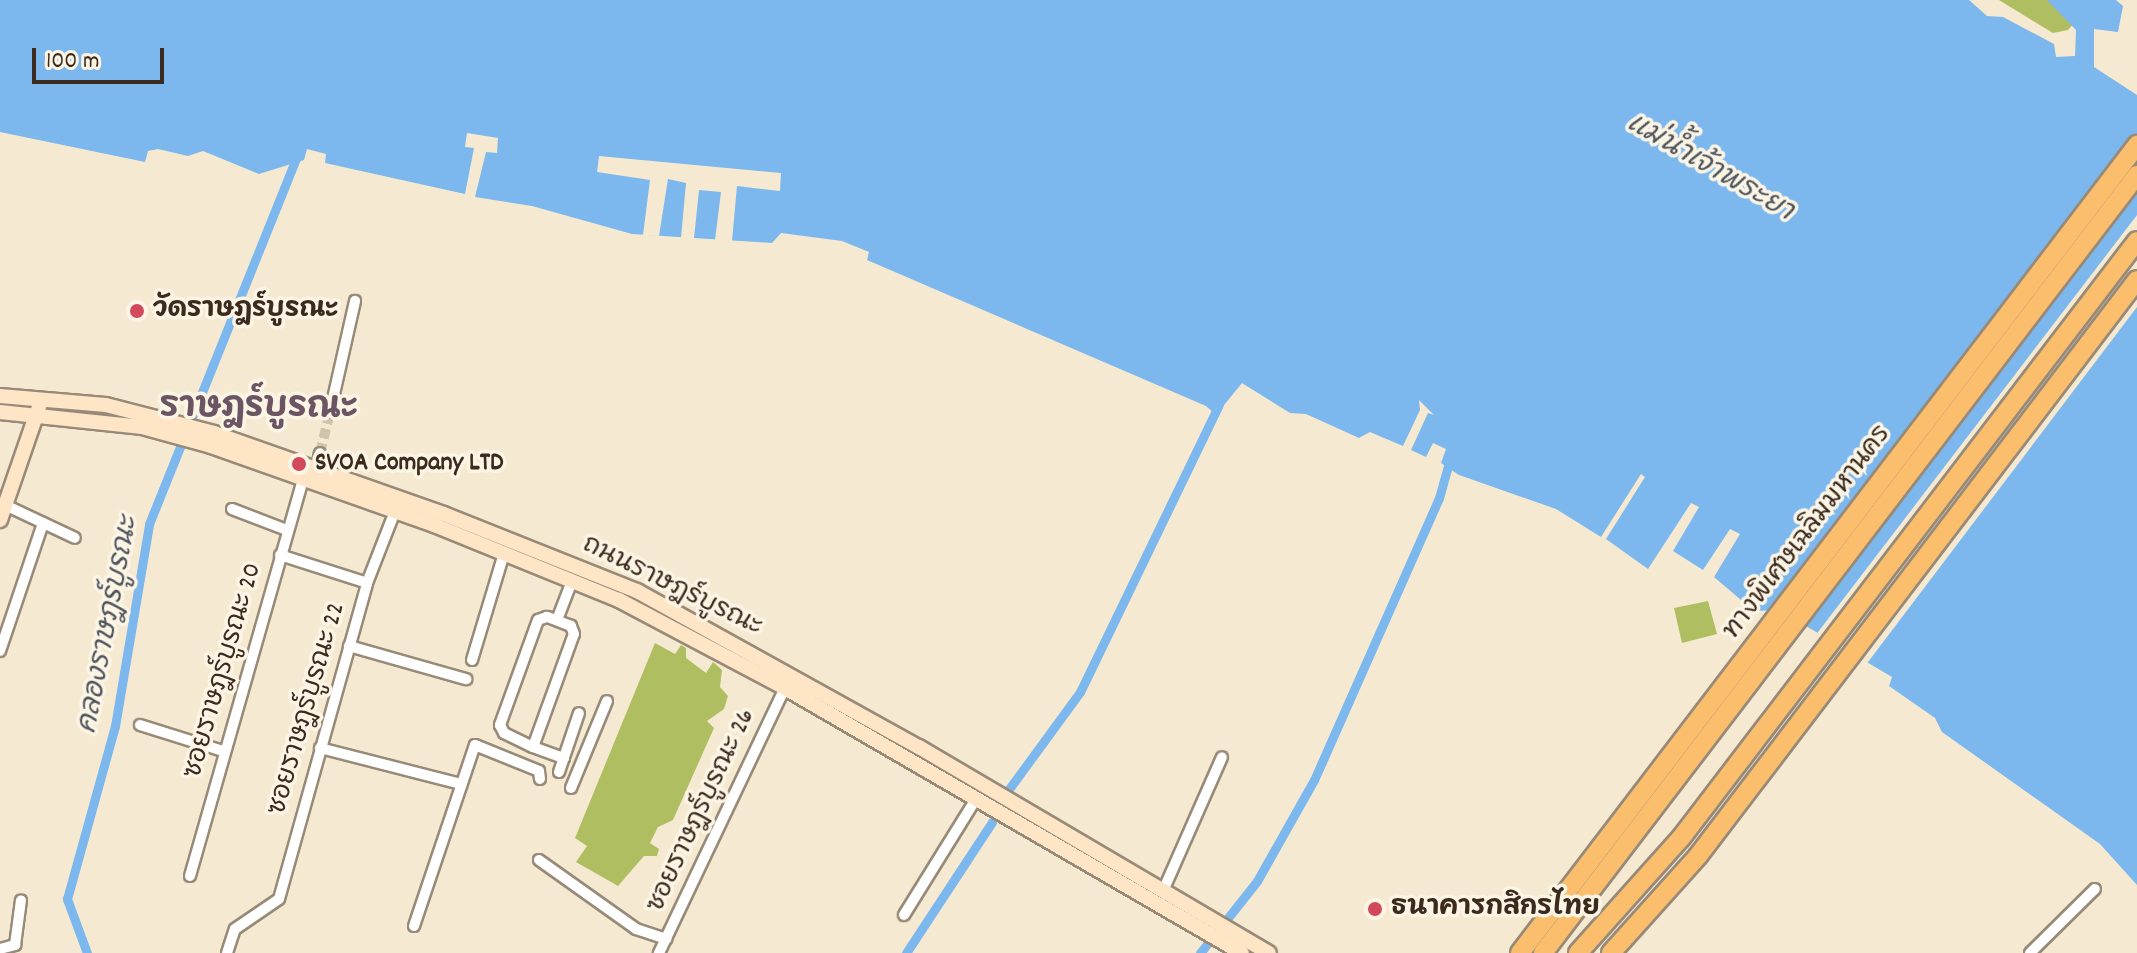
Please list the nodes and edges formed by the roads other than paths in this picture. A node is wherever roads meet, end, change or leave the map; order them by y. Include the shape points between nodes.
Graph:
1 (2137, 145) edge
2 (2137, 175) edge
3 (2137, 241) edge
4 (2137, 280) edge
5 (355, 301) dead end
6 (0, 396) edge
7 (41, 400) junction
8 (0, 412) edge
9 (330, 412) tunnel mouth
10 (36, 415) junction
11 (144, 420) junction
12 (212, 439) junction
13 (303, 479) junction
14 (5, 505) junction
15 (232, 509) dead end
16 (395, 511) junction
17 (0, 520) edge
18 (43, 523) junction
19 (287, 530) junction
20 (75, 538) dead end
21 (504, 553) junction
22 (280, 555) junction
23 (572, 581) junction
24 (367, 583) junction
25 (557, 620) junction
26 (349, 646) junction
27 (0, 651) edge
28 (472, 660) dead end
29 (466, 679) dead end
30 (785, 688) junction
31 (607, 701) dead end
32 (579, 713) dead end
33 (140, 725) dead end
34 (533, 747) junction
35 (320, 748) junction
36 (223, 751) junction
37 (1222, 757) dead end
38 (564, 758) junction
39 (559, 772) dead end
40 (540, 779) dead end
41 (461, 784) junction
42 (571, 788) dead end
43 (976, 799) junction
44 (539, 860) dead end
45 (190, 876) dead end
46 (2095, 889) dead end
47 (1163, 891) junction
48 (21, 900) dead end
49 (904, 915) dead end
50 (414, 926) dead end
51 (1219, 932) junction
52 (666, 939) junction
53 (0, 949) edge
54 (227, 953) edge
55 (659, 953) edge
56 (1242, 953) edge
57 (1269, 953) edge
58 (1520, 953) edge
59 (1543, 953) edge
60 (1578, 953) edge
61 (1611, 953) edge
62 (2030, 953) edge

1 - 58 highway, ทางพิเศษเฉลิมมหานคร
2 - 59 highway, ทางพิเศษเฉลิมมหานคร
3 - 60 highway via 1672,850
4 - 61 highway via 1698,856
5 - 9 street
6 - 7 main road, ถนนราษฎร์บูรณะ
7 - 10 main road
7 - 11 main road, ถนนราษฎร์บูรณะ
8 - 10 main road, ถนนราษฎร์บูรณะ
10 - 11 main road, ถนนราษฎร์บูรณะ
10 - 14 main road
11 - 12 main road, ถนนราษฎร์บูรณะ
12 - 13 main road, ถนนราษฎร์บูรณะ
12 - 47 main road, ถนนราษฎร์บูรณะ via 319,461 669,607
13 - 16 main road, ถนนราษฎร์บูรณะ
13 - 19 street, ซอยราษฎร์บูรณะ 20
14 - 17 main road
14 - 18 street
15 - 19 street
16 - 21 main road, ถนนราษฎร์บูรณะ
16 - 24 street, ซอยราษฎร์บูรณะ 22
18 - 20 street
18 - 27 street
19 - 22 street, ซอยราษฎร์บูรณะ 20
21 - 23 main road, ถนนราษฎร์บูรณะ
21 - 28 street
22 - 24 street
22 - 36 street, ซอยราษฎร์บูรณะ 20
23 - 25 street
23 - 30 main road, ถนนราษฎร์บูรณะ via 653,616
24 - 26 street, ซอยราษฎร์บูรณะ 22
25 - 34 street via 574,634
25 - 34 street via 538,620 500,725
26 - 29 street
26 - 35 street, ซอยราษฎร์บูรณะ 22
30 - 43 main road, ถนนราษฎร์บูรณะ
30 - 52 street, ซอยราษฎร์บูรณะ 26
31 - 42 street
32 - 38 street
33 - 36 street
34 - 38 street
35 - 41 street
35 - 54 street, ซอยราษฎร์บูรณะ 22 via 279,899 235,929
36 - 45 street, ซอยราษฎร์บูรณะ 20
37 - 47 street
38 - 39 street
40 - 41 street via 539,771 478,744
41 - 50 street via 446,844
43 - 49 street
43 - 51 main road, ถนนราษฎร์บูรณะ
44 - 52 street via 636,929
46 - 62 street
47 - 51 main road, ถนนราษฎร์บูรณะ
48 - 53 street via 15,945
51 - 56 main road, ถนนราษฎร์บูรณะ
51 - 57 main road, ถนนราษฎร์บูรณะ
52 - 55 street, ซอยราษฎร์บูรณะ 26

